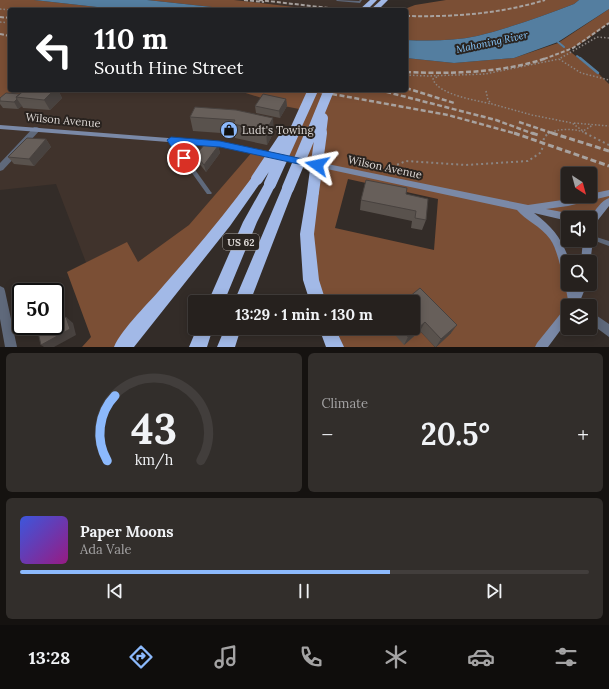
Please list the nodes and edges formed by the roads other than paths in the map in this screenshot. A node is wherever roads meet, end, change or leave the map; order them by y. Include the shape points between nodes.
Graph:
1 (337, 0) edge
2 (361, 0) edge
3 (374, 0) edge
4 (385, 0) edge
5 (365, 8) edge
6 (376, 8) edge
7 (312, 92) edge
8 (327, 95) edge
9 (0, 127) edge
10 (37, 129) junction
11 (171, 140) junction
12 (0, 168) edge
13 (263, 182) junction
14 (209, 193) dead end
15 (609, 193) edge
16 (609, 200) edge
17 (518, 208) junction
18 (597, 214) edge
19 (561, 216) edge
20 (597, 241) edge
21 (609, 244) edge
22 (564, 255) edge
23 (0, 291) edge
24 (219, 295) edge
25 (245, 295) edge
26 (316, 295) edge
27 (561, 321) edge
28 (597, 321) edge
29 (609, 330) edge
30 (202, 335) edge
31 (230, 335) edge
32 (330, 335) edge
33 (11, 347) edge
34 (123, 347) edge
35 (198, 347) edge
36 (226, 347) edge
37 (335, 347) edge
38 (541, 347) edge

1 - 2 lane
3 - 5 highway
4 - 6 highway
7 - 13 highway, bridge
8 - 25 highway, US 62, bridge
8 - 26 highway, bridge via 308,234 312,280
9 - 10 main road, Wilson Avenue
10 - 11 main road, Wilson Avenue
10 - 12 street
11 - 14 lane
11 - 17 main road, Wilson Avenue via 220,144
13 - 24 highway, US 62 via 250,222
13 - 34 highway via 238,207
15 - 17 main road via 568,204
16 - 18 main road
17 - 19 main road, Wilson Avenue
17 - 22 main road via 545,227 555,238
20 - 21 lane
23 - 33 street
27 - 38 main road
28 - 29 street
30 - 35 highway
31 - 36 highway
32 - 37 highway

